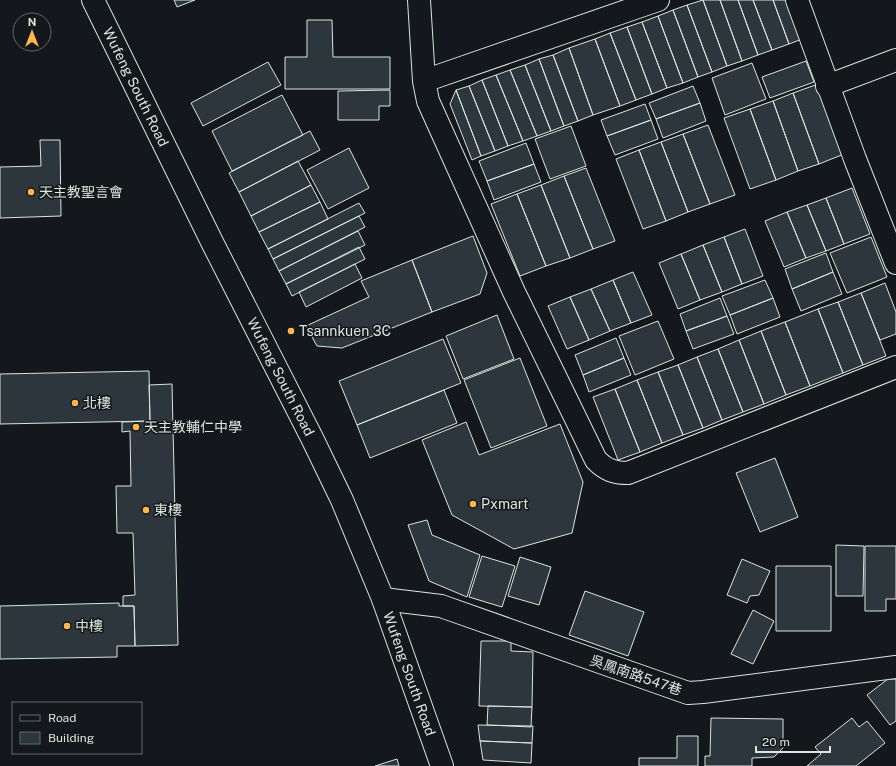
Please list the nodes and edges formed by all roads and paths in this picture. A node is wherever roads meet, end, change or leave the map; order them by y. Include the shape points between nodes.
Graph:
1 (93, 0) edge
2 (419, 0) edge
3 (658, 0) edge
4 (796, 0) edge
5 (896, 60) edge
6 (424, 81) junction
7 (827, 86) junction
8 (896, 263) edge
9 (896, 367) edge
10 (383, 599) junction
11 (896, 667) edge
12 (442, 766) edge

1 - 10 street, Wufeng South Road via 215,249 312,438 342,500
2 - 6 street
3 - 6 street
4 - 7 street
5 - 7 street
6 - 9 street via 428,101 514,292 596,460 605,468 615,473 628,473
7 - 8 street
10 - 11 street, 吳鳳南路547巷 via 441,606 688,693
10 - 12 street, Wufeng South Road

